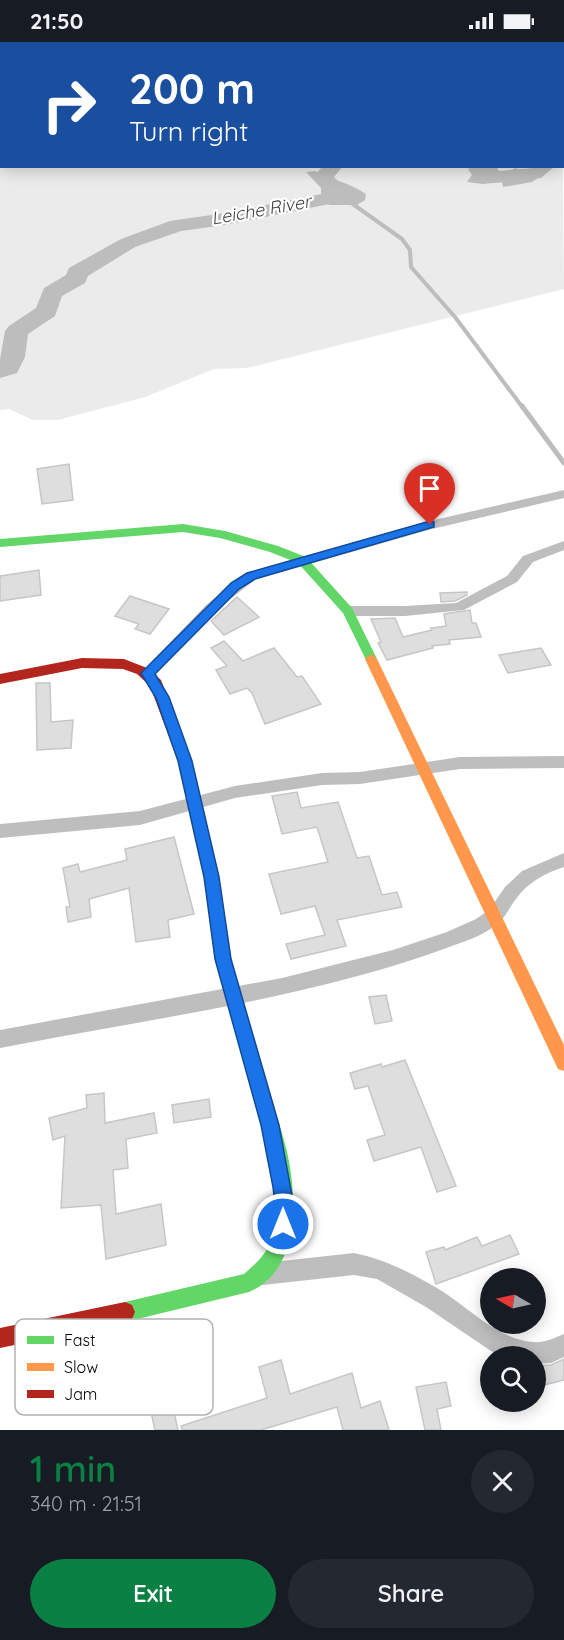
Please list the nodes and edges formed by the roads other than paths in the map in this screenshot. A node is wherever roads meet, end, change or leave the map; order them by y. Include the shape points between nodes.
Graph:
1 (564, 494) edge
2 (0, 543) edge
3 (564, 545) edge
4 (302, 561) junction
5 (348, 611) junction
6 (148, 673) junction
7 (0, 680) edge
8 (564, 762) edge
9 (422, 768) junction
10 (195, 802) junction
11 (0, 831) edge
12 (564, 860) edge
13 (493, 917) junction
14 (232, 997) junction
15 (0, 1040) edge
16 (564, 1063) edge
17 (262, 1274) junction
18 (91, 1319) edge
19 (15, 1335) edge
20 (0, 1338) edge
21 (564, 1345) edge

1 - 4 street via 430,525
2 - 4 street via 183,528 250,542
3 - 5 street via 528,559 512,579 459,608
4 - 5 street
4 - 6 street via 251,576 235,586
5 - 9 street
6 - 7 street via 99,661
6 - 10 street via 173,723
8 - 9 street via 480,762
9 - 10 street via 272,786
9 - 13 street
10 - 11 street via 115,822
10 - 14 street
12 - 13 street via 525,877
13 - 14 street via 450,939 398,957
13 - 16 street
14 - 15 street
14 - 17 street via 270,1125 284,1195 281,1237
17 - 18 street via 249,1282
17 - 21 street via 354,1264 380,1269 434,1299 499,1343 532,1353 551,1352
19 - 20 street

